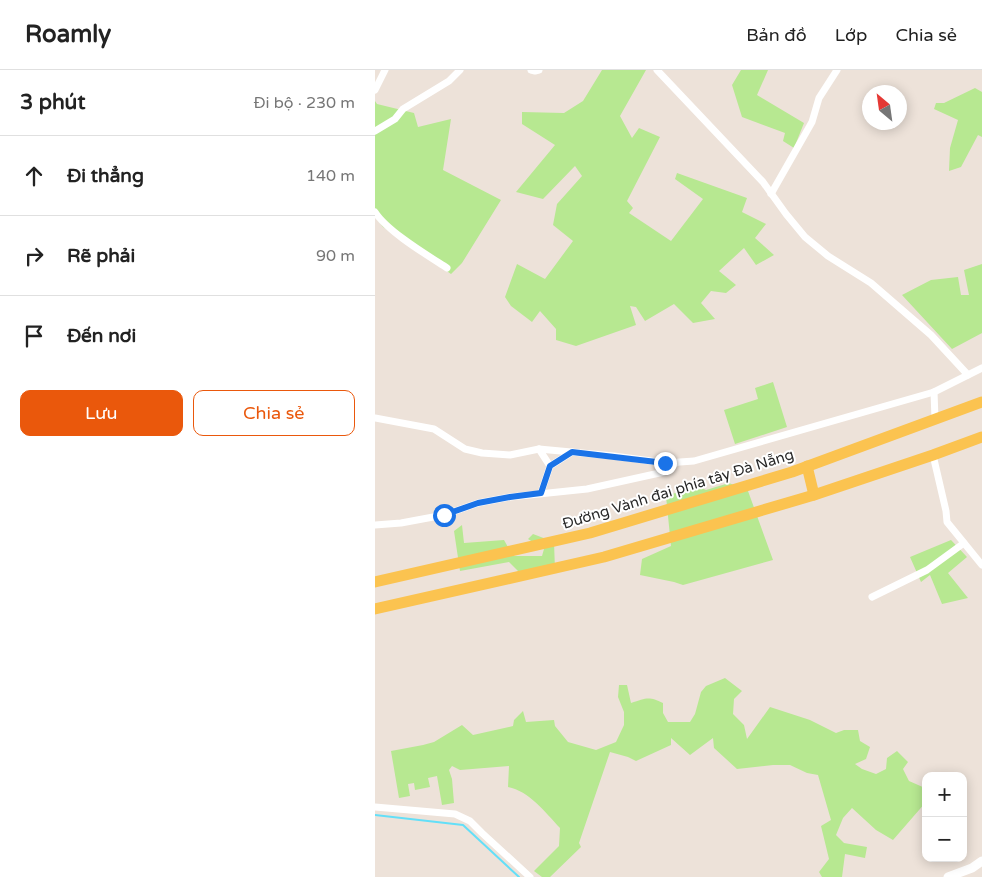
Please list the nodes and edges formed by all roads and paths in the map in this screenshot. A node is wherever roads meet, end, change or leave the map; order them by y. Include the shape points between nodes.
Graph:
1 (385, 70) edge
2 (460, 70) edge
3 (531, 70) edge
4 (539, 70) edge
5 (657, 70) edge
6 (837, 70) edge
7 (375, 90) edge
8 (375, 130) edge
9 (771, 194) junction
10 (375, 212) edge
11 (447, 268) dead end
12 (982, 368) edge
13 (968, 375) junction
14 (934, 392) junction
15 (982, 402) edge
16 (375, 418) edge
17 (935, 419) junction
18 (982, 436) edge
19 (539, 449) junction
20 (572, 452) junction
21 (933, 455) junction
22 (678, 462) junction
23 (550, 466) junction
24 (807, 466) junction
25 (541, 493) junction
26 (814, 495) junction
27 (375, 525) edge
28 (964, 543) junction
29 (982, 565) edge
30 (375, 582) edge
31 (872, 597) dead end
32 (375, 610) edge
33 (375, 807) edge
34 (982, 861) edge
35 (530, 877) edge
36 (948, 877) edge

1 - 7 street
2 - 8 street via 449,81
3 - 4 street
5 - 9 street
6 - 9 street via 819,98 813,122
9 - 13 street via 805,237 871,284 931,335
10 - 11 street via 396,233
12 - 13 street
13 - 14 street
14 - 17 street
14 - 22 street via 694,461
15 - 17 main road, Đường Vành đai phía tây Đà Nẵng
16 - 19 street via 434,429 465,448 482,453 510,455
17 - 24 main road, Đường Vành đai phía tây Đà Nẵng
18 - 21 main road
19 - 20 street
19 - 23 street
20 - 22 street
20 - 23 street
21 - 26 main road
21 - 28 street via 947,522
22 - 25 street via 664,472 587,489
23 - 25 street
24 - 26 main road
24 - 30 main road, Đường Vành đai phía tây Đà Nẵng via 590,533
25 - 27 street via 478,503 444,515
26 - 32 main road via 604,557
28 - 29 street
28 - 31 street via 927,570
33 - 35 street via 455,814 465,818
34 - 36 street

